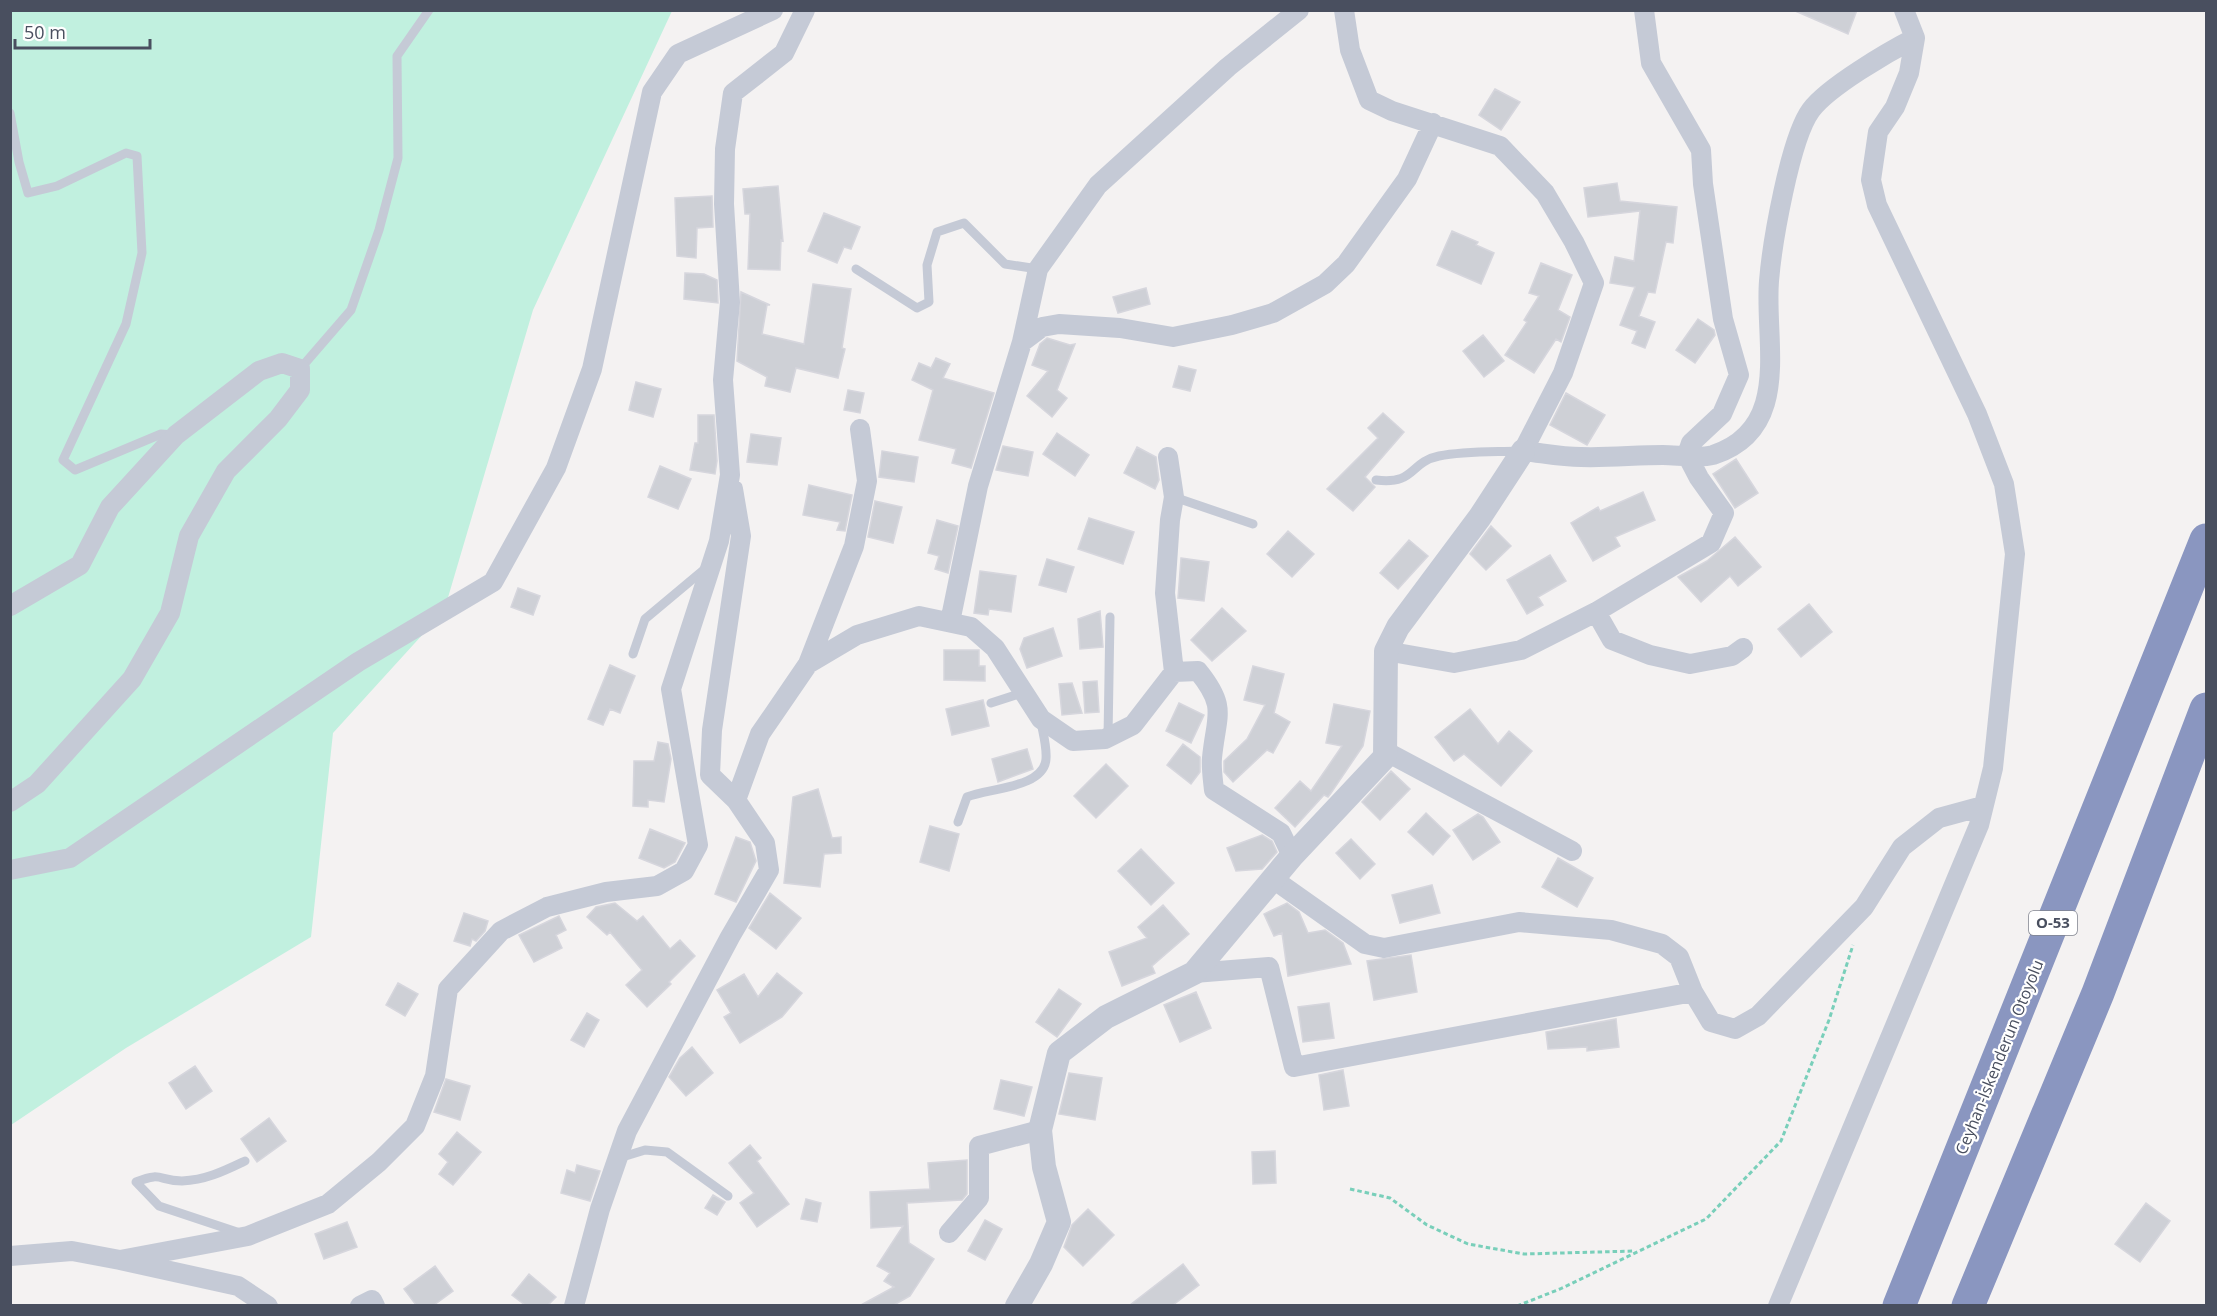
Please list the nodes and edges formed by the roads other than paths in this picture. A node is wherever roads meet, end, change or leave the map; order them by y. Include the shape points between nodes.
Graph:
1 (429, 10) edge
2 (773, 10) edge
3 (805, 10) edge
4 (1299, 10) edge
5 (1344, 10) edge
6 (1644, 10) edge
7 (1904, 10) edge
8 (1915, 38) junction
9 (10, 113) edge
10 (1432, 123) junction
11 (856, 269) dead end
12 (1038, 269) junction
13 (1022, 342) junction
14 (300, 369) junction
15 (860, 429) dead end
16 (176, 435) junction
17 (1523, 451) junction
18 (1687, 455) junction
19 (1168, 457) dead end
20 (730, 475) junction
21 (1376, 480) dead end
22 (1174, 497) junction
23 (1253, 524) dead end
24 (2206, 540) edge
25 (712, 563) junction
26 (10, 606) edge
27 (1596, 612) junction
28 (1110, 616) dead end
29 (950, 622) junction
30 (1743, 648) dead end
31 (1386, 651) junction
32 (633, 654) dead end
33 (808, 664) junction
34 (1174, 672) junction
35 (1025, 692) junction
36 (991, 703) dead end
37 (2206, 709) edge
38 (1041, 719) junction
39 (1108, 737) junction
40 (1385, 751) junction
41 (736, 800) junction
42 (10, 802) edge
43 (1983, 806) junction
44 (958, 822) dead end
45 (1572, 851) dead end
46 (1292, 856) junction
47 (10, 870) edge
48 (1273, 879) junction
49 (1194, 973) junction
50 (1693, 992) junction
51 (2074, 1051) junction
52 (1040, 1130) junction
53 (616, 1158) junction
54 (245, 1161) dead end
55 (728, 1196) dead end
56 (949, 1233) dead end
57 (248, 1236) junction
58 (10, 1256) edge
59 (120, 1260) junction
60 (268, 1305) edge
61 (360, 1305) edge
62 (375, 1305) edge
63 (574, 1305) edge
64 (1017, 1305) edge
65 (1778, 1305) edge
66 (1899, 1305) edge
67 (1968, 1305) edge
68 (1982, 1305) edge

1 - 14 lane via 397,56 398,158 355,300 351,310
2 - 47 street via 678,54 652,92 591,369 556,468 493,582 358,662 70,858
3 - 20 street via 784,52 733,93 724,204 730,302 723,380
4 - 12 street via 1228,67 1098,185
5 - 10 street via 1350,50 1369,100
6 - 18 street via 1652,63 1701,150 1724,319 1740,375 1722,414 1691,443
7 - 8 street
8 - 18 street via 1840,85 1812,108 1802,123 1770,271 1771,380 1757,421 1740,441 1711,455
8 - 43 street via 1908,73 1895,107 1878,132 1871,180 1877,205 1977,414 2004,484 2015,554 1993,768
9 - 16 lane via 28,193 57,186 126,153 137,156 142,253 126,324 63,460 75,470 161,434
10 - 13 street via 1407,179 1346,264 1325,284 1273,313 1173,337 1059,324 1042,327
10 - 17 street via 1500,146 1545,193 1594,283 1563,373
11 - 12 lane via 916,308 929,302 927,266 938,232 964,223 1005,264
12 - 13 street
13 - 29 street via 978,486
14 - 16 street via 282,363 259,371
14 - 42 street via 300,390 278,419 226,471 189,536 170,613 132,679 37,784
15 - 33 street via 867,481 854,546
16 - 26 street via 110,507 80,565
17 - 18 street via 1581,457
17 - 21 lane via 1441,455 1426,460 1399,481
17 - 31 street via 1480,517 1398,627
18 - 27 street via 1724,513 1711,543
19 - 22 street
20 - 25 street
20 - 41 street via 741,537 712,730 710,775
22 - 23 lane
22 - 34 street via 1165,593
24 - 66 highway, Ceyhan-İskenderun Otoyolu / O-53
25 - 32 lane via 645,619
25 - 57 street via 671,689 698,844 684,871 657,886 606,892 547,907 501,930 448,989 435,1076 415,1126 380,1162 328,1204
27 - 30 street via 1612,640 1650,655 1690,664 1732,656
27 - 31 street via 1521,650 1477,659 1454,663
28 - 39 lane
29 - 33 street via 919,616 857,635
29 - 35 street via 971,627 995,648
31 - 40 street
33 - 41 street via 760,734
34 - 39 street via 1133,725
34 - 46 street via 1198,671 1211,687 1220,710 1212,759 1214,790 1281,833
35 - 36 lane
35 - 38 street
37 - 51 highway
38 - 39 street via 1073,741
38 - 44 lane via 1047,757 1037,777 967,797
40 - 45 street
40 - 46 street via 1385,757
41 - 53 street via 765,843 769,870 665,1058
43 - 50 street via 1939,818 1902,847 1864,907 1758,1016 1735,1029 1711,1022
43 - 65 street via 1965,858
46 - 48 street
48 - 49 street
48 - 50 street via 1365,944 1384,948 1519,922 1611,930 1662,944 1679,957
49 - 50 street via 1269,967 1294,1067
49 - 52 street via 1106,1017 1059,1053
51 - 67 highway
51 - 68 highway
52 - 56 street via 979,1146 979,1198
52 - 64 street via 1044,1167 1059,1222
53 - 55 lane via 645,1150 667,1152
53 - 63 street
54 - 57 lane via 215,1176 180,1181 153,1175 136,1182 159,1206
57 - 59 street
58 - 59 street via 72,1251
59 - 60 street via 238,1286
61 - 62 street via 372,1300

